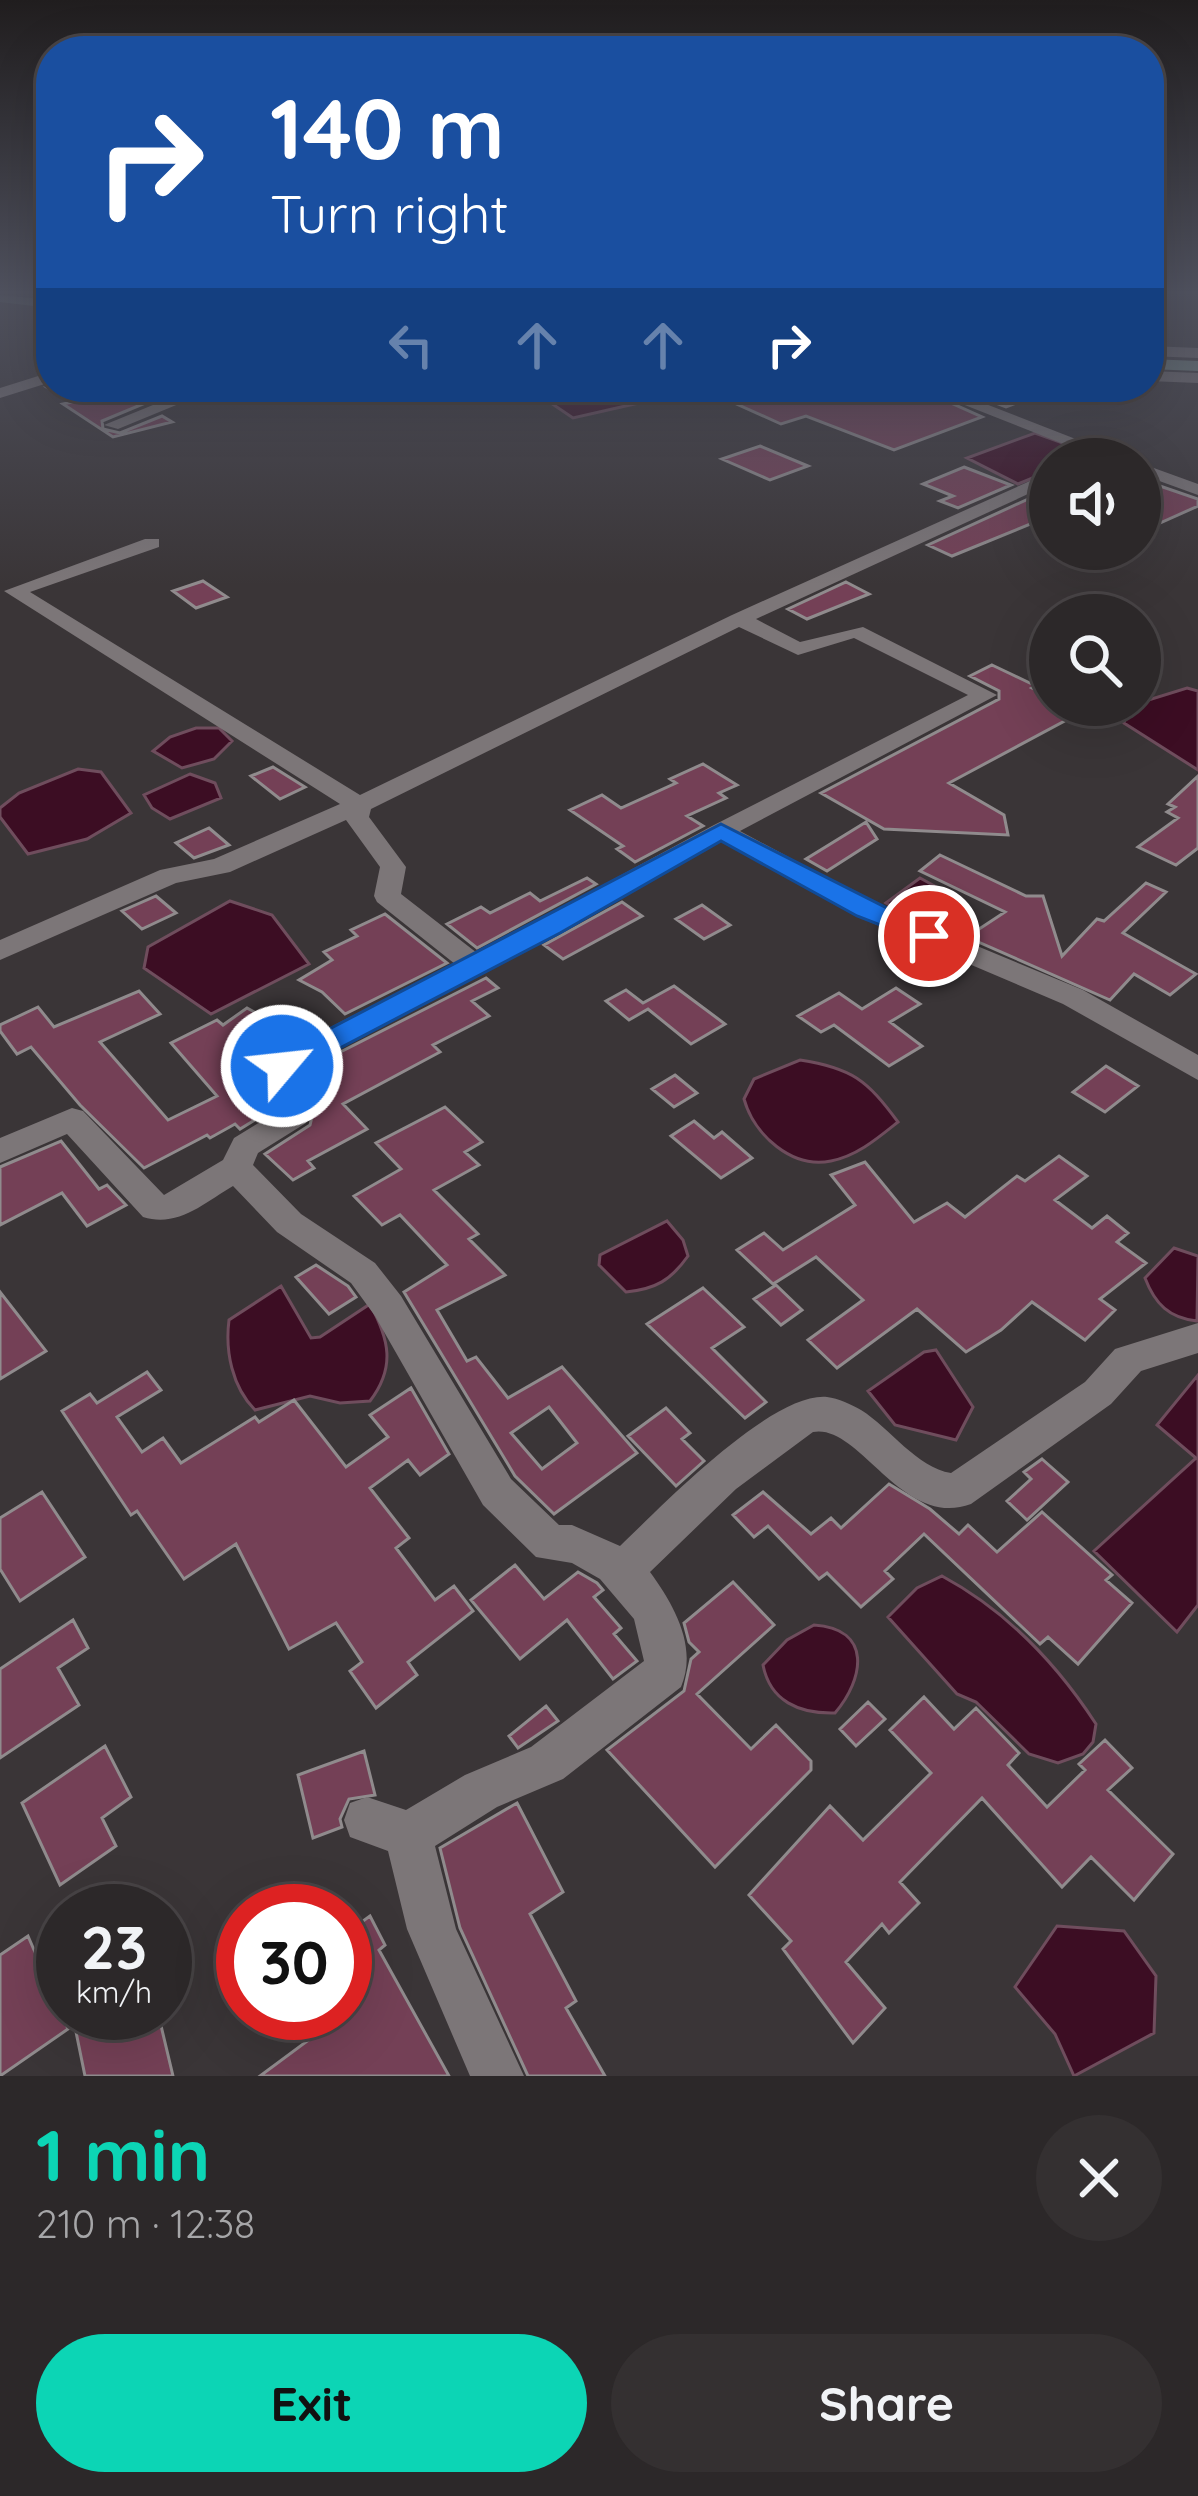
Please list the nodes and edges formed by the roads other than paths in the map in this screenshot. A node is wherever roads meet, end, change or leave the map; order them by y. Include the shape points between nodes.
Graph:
1 (171, 402) edge
2 (964, 402) edge
3 (112, 424) dead end
4 (1054, 438) edge
5 (1161, 476) edge
6 (1029, 487) edge
7 (1198, 490) edge
8 (152, 544) dead end
9 (740, 619) junction
10 (359, 805) junction
11 (721, 831) junction
12 (0, 951) edge
13 (475, 966) junction
14 (1198, 1069) edge
15 (0, 1151) edge
16 (236, 1168) junction
17 (1198, 1338) edge
18 (624, 1570) junction
19 (498, 2076) edge

1 - 3 street
2 - 4 street
5 - 7 street
6 - 9 street
8 - 10 street via 14,591
9 - 10 street
9 - 11 street via 798,649 843,633 869,635 986,695
10 - 12 street
10 - 13 street via 356,817 393,867 388,896
11 - 13 street
11 - 14 street via 866,910 1073,997
13 - 16 street via 284,1063 298,1109 245,1146
15 - 16 street via 69,1118 155,1208 168,1209
16 - 18 street via 289,1223 363,1274 497,1492 550,1544 568,1541
17 - 18 street via 1128,1360 1098,1393 957,1491 929,1486 845,1420 802,1414
18 - 19 street via 662,1628 666,1672 547,1763 388,1827

